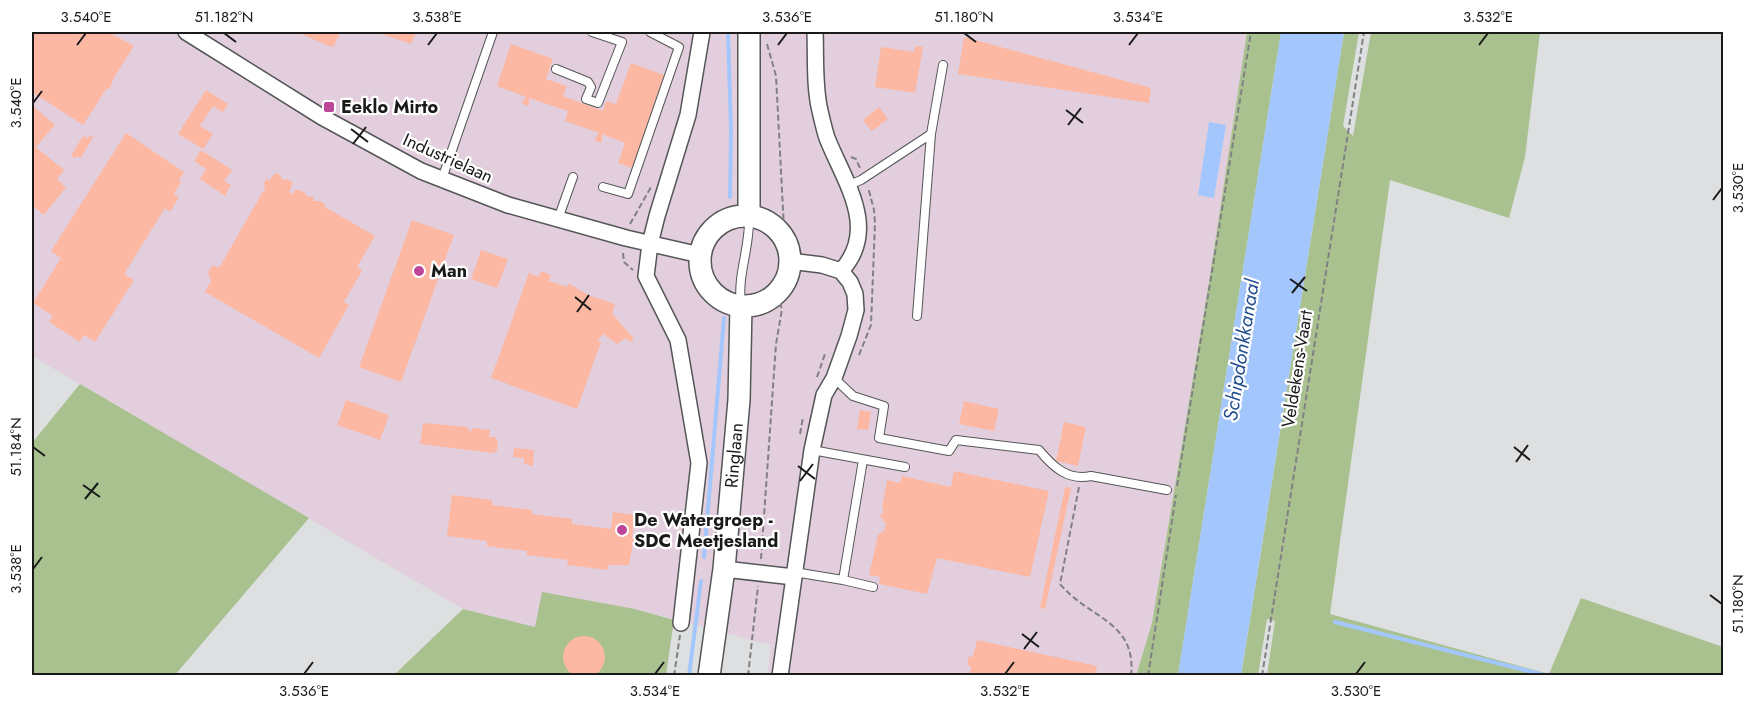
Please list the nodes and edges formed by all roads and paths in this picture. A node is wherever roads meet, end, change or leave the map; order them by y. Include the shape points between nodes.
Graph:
1 (186, 32) edge
2 (493, 32) edge
3 (592, 32) edge
4 (650, 32) edge
5 (702, 32) edge
6 (815, 32) edge
7 (1251, 32) edge
8 (1364, 32) edge
9 (758, 35) edge
10 (943, 65) dead end
11 (556, 69) dead end
12 (931, 134) junction
13 (838, 163) junction
14 (573, 177) dead end
15 (865, 177) junction
16 (441, 179) junction
17 (849, 185) junction
18 (603, 187) dead end
19 (749, 216) junction
20 (558, 219) junction
21 (784, 229) dead end
22 (650, 244) junction
23 (700, 255) junction
24 (789, 261) junction
25 (841, 271) junction
26 (776, 293) junction
27 (741, 306) junction
28 (917, 316) dead end
29 (841, 357) junction
30 (834, 378) junction
31 (815, 381) dead end
32 (805, 411) dead end
33 (800, 434) dead end
34 (812, 450) junction
35 (863, 460) junction
36 (905, 467) dead end
37 (1080, 478) junction
38 (1167, 490) dead end
39 (724, 569) junction
40 (760, 573) junction
41 (794, 575) junction
42 (843, 580) junction
43 (873, 587) dead end
44 (681, 623) joint
45 (674, 675) edge
46 (709, 675) edge
47 (748, 675) edge
48 (780, 675) edge
49 (1131, 675) edge
50 (1148, 675) edge
51 (1262, 675) edge

1 - 16 street, Industrielaan via 322,117
2 - 16 lane
3 - 11 lane via 622,42 598,103 586,99 591,87 588,82
4 - 18 lane via 679,47 628,194
5 - 22 street via 688,115
6 - 13 street via 819,107
7 - 50 path
8 - 51 path, Veldekens-Vaart
9 - 19 main road
9 - 21 path via 776,76
10 - 12 lane
12 - 15 lane
12 - 28 lane
13 - 15 path via 856,159
13 - 17 street
14 - 20 lane
15 - 17 lane
15 - 29 path via 875,223 870,325 855,360
16 - 20 street, Industrielaan
17 - 25 street via 859,224 858,246
19 - 23 main road via 729,219 715,227
19 - 24 main road via 773,226 785,242
19 - 27 lane via 739,288
20 - 22 street, Industrielaan
22 - 23 street, Industrielaan
22 - 44 street via 646,276 678,340 699,463
23 - 27 main road via 707,286 715,295
24 - 25 street
24 - 26 main road via 784,283
25 - 29 street via 855,294 856,310
26 - 27 main road via 765,301
26 - 40 path via 782,309 776,344
27 - 39 main road, Ringlaan via 739,400
29 - 30 street
29 - 31 path via 825,354
30 - 34 street via 824,395
30 - 37 lane via 853,396 884,406 879,438 949,451 956,440 1039,450 1063,473
32 - 33 path
34 - 35 lane
34 - 41 street
35 - 36 lane
35 - 42 lane
37 - 38 lane via 1091,476
37 - 49 path via 1060,584 1118,630 1128,643 1133,661
39 - 40 street
39 - 46 main road, Ringlaan
40 - 41 street
40 - 47 path
41 - 42 lane
41 - 48 street
42 - 43 lane
44 - 45 path

